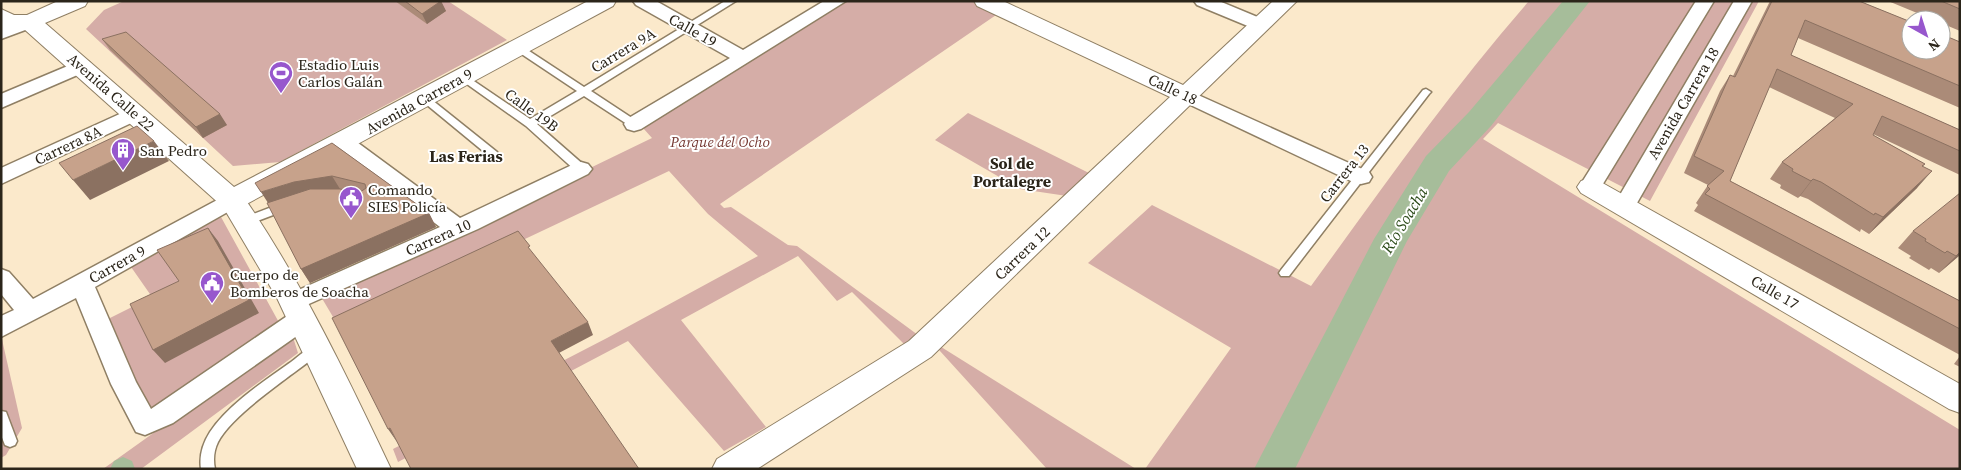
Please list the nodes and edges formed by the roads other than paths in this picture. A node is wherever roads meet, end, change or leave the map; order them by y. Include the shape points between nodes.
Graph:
1 (77, 1) edge
2 (605, 1) edge
3 (642, 1) edge
4 (732, 1) edge
5 (985, 1) edge
6 (1203, 1) edge
7 (1286, 1) edge
8 (1705, 1) edge
9 (1743, 1) edge
10 (828, 3) edge
11 (27, 12) edge
12 (1, 16) edge
13 (1261, 25) junction
14 (689, 28) junction
15 (1, 34) edge
16 (517, 47) junction
17 (744, 58) junction
18 (82, 66) junction
19 (462, 77) junction
20 (584, 90) junction
21 (1426, 92) dead end
22 (1187, 96) junction
23 (424, 98) junction
24 (1, 102) edge
25 (135, 113) junction
26 (530, 124) junction
27 (634, 124) joint
28 (343, 142) junction
29 (493, 154) dead end
30 (581, 169) joint
31 (1, 177) edge
32 (1362, 177) junction
33 (1590, 187) joint
34 (297, 203) edge
35 (1624, 205) junction
36 (240, 210) junction
37 (457, 228) junction
38 (1284, 273) dead end
39 (1, 278) edge
40 (82, 284) junction
41 (298, 310) junction
42 (30, 312) junction
43 (1, 328) edge
44 (318, 348) junction
45 (1960, 400) edge
46 (1, 416) edge
47 (10, 441) dead end
48 (207, 465) edge
49 (374, 469) edge
50 (729, 469) edge

1 - 11 street
2 - 16 street, Avenida Carrera 9
3 - 14 street, Calle 19
4 - 14 lane, Carrera 9A
5 - 22 street, Calle 18
6 - 13 street
7 - 13 street, Carrera 12
8 - 33 street
9 - 35 street, Avenida Carrera 18
10 - 17 street
11 - 12 street via 9,22
11 - 15 street
11 - 18 street, Avenida Calle 22
13 - 22 street, Carrera 12
14 - 17 street, Calle 19
14 - 20 lane, Carrera 9A
16 - 19 street, Avenida Carrera 9
16 - 20 lane
17 - 27 street
18 - 24 street
18 - 25 street, Avenida Calle 22
19 - 23 street, Avenida Carrera 9
19 - 26 lane, Calle 19B
20 - 26 lane, Carrera 9A
20 - 27 lane
21 - 32 lane, Carrera 13
22 - 32 street, Calle 18
22 - 50 street, Carrera 12 via 920,349
23 - 28 street, Avenida Carrera 9
23 - 29 lane
25 - 31 street, Carrera 8A
25 - 36 street, Avenida Calle 22
26 - 30 lane, Calle 19B
28 - 36 street, Avenida Carrera 9
28 - 37 street
30 - 37 street, Carrera 10
32 - 38 lane, Carrera 13
33 - 35 street, Calle 17
34 - 36 lane
35 - 45 street, Calle 17
36 - 40 street, Carrera 9
36 - 41 street, Avenida Calle 22
37 - 41 street, Carrera 10
39 - 42 street
40 - 41 street, Carrera 10 via 124,384 145,424 164,414
40 - 42 street, Carrera 9
41 - 44 street, Avenida Calle 22
42 - 43 street, Carrera 9
44 - 48 lane via 229,420 216,434
44 - 49 street, Avenida Calle 22
46 - 47 lane

